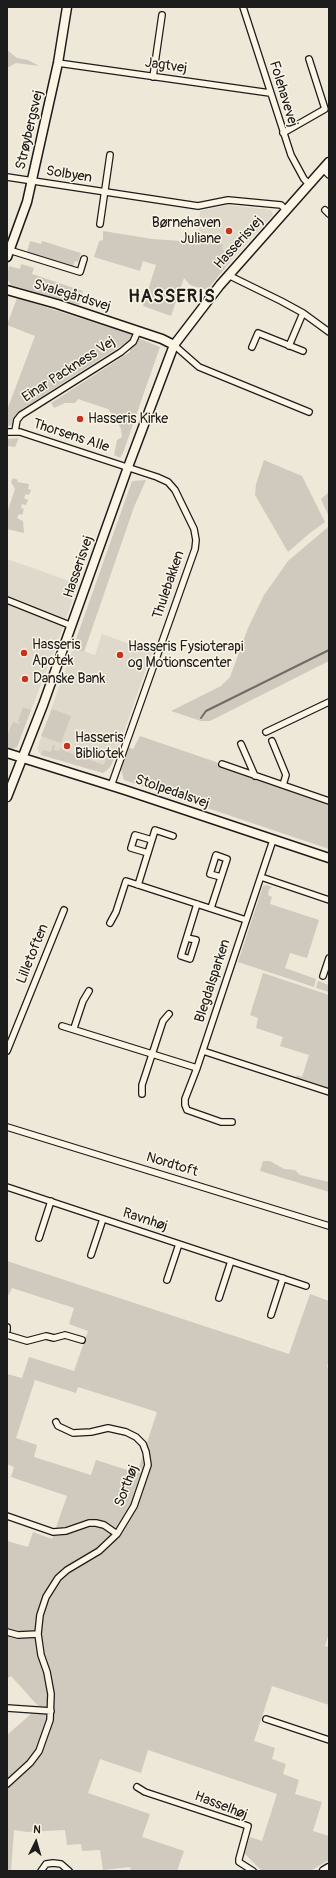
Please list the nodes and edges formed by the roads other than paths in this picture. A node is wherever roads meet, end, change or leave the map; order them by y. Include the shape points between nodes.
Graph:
1 (67, 7) edge
2 (243, 7) edge
3 (162, 15) dead end
4 (309, 58) dead end
5 (58, 63) junction
6 (153, 77) junction
7 (270, 93) junction
8 (283, 133) junction
9 (110, 155) dead end
10 (329, 162) edge
11 (326, 172) edge
12 (7, 177) edge
13 (31, 182) junction
14 (309, 184) junction
15 (105, 193) junction
16 (286, 210) junction
17 (100, 224) dead end
18 (8, 253) edge
19 (84, 259) dead end
20 (228, 275) junction
21 (7, 290) edge
22 (303, 313) junction
23 (138, 331) junction
24 (329, 332) edge
25 (174, 345) junction
26 (289, 346) junction
27 (252, 347) dead end
28 (303, 351) dead end
29 (309, 412) dead end
30 (15, 431) junction
31 (7, 432) edge
32 (128, 467) junction
33 (7, 600) edge
34 (72, 626) junction
35 (329, 702) edge
36 (266, 732) dead end
37 (272, 741) dead end
38 (241, 744) dead end
39 (7, 753) edge
40 (23, 757) junction
41 (222, 764) dead end
42 (255, 776) junction
43 (283, 785) junction
44 (111, 786) junction
45 (7, 797) edge
46 (329, 801) edge
47 (172, 836) dead end
48 (152, 840) junction
49 (273, 840) junction
50 (148, 853) junction
51 (329, 858) edge
52 (260, 877) junction
53 (220, 878) dead end
54 (138, 885) junction
55 (329, 900) edge
56 (197, 904) junction
57 (211, 908) junction
58 (64, 910) dead end
59 (246, 920) junction
60 (110, 923) dead end
61 (187, 938) dead end
62 (329, 958) edge
63 (323, 976) dead end
64 (89, 991) dead end
65 (169, 1014) dead end
66 (62, 1026) dead end
67 (74, 1028) junction
68 (7, 1051) edge
69 (203, 1051) junction
70 (153, 1054) junction
71 (197, 1068) junction
72 (329, 1092) edge
73 (142, 1094) dead end
74 (232, 1122) dead end
75 (7, 1127) edge
76 (7, 1187) edge
77 (51, 1201) junction
78 (103, 1219) junction
79 (329, 1226) edge
80 (39, 1238) dead end
81 (179, 1244) junction
82 (92, 1255) dead end
83 (231, 1261) junction
84 (282, 1278) junction
85 (167, 1280) dead end
86 (306, 1286) dead end
87 (219, 1298) dead end
88 (272, 1316) dead end
89 (7, 1335) edge
90 (82, 1340) dead end
91 (56, 1422) dead end
92 (7, 1516) edge
93 (117, 1534) junction
94 (7, 1632) edge
95 (38, 1634) junction
96 (7, 1708) edge
97 (51, 1710) junction
98 (266, 1719) dead end
99 (329, 1740) edge
100 (7, 1784) edge
101 (137, 1787) dead end
102 (329, 1868) edge
103 (40, 1871) edge
104 (69, 1871) edge
105 (253, 1871) edge
106 (324, 1871) edge

1 - 5 street, Strøybergsvej
2 - 7 street, Folehavevej
3 - 6 street
4 - 8 street via 325,109
5 - 6 street, Jagtvej
5 - 13 street, Strøybergsvej
6 - 7 street, Jagtvej
7 - 8 street, Folehavevej
8 - 14 street, Folehavevej via 290,155
9 - 15 street, Solbyen
10 - 11 street, Hasserisvej
11 - 14 street, Hasserisvej
12 - 13 street, Solbyen
13 - 15 street, Solbyen
13 - 18 street, Strøybergsvej via 27,202
14 - 16 street, Hasserisvej
15 - 16 street, Solbyen via 198,206 228,200 281,206
15 - 17 street, Solbyen
16 - 20 street, Hasserisvej
18 - 19 street via 80,272
20 - 22 street
20 - 25 street, Hasserisvej
21 - 23 street, Svalegårdsvej
22 - 24 street
22 - 26 street
23 - 25 street, Svalegårdsvej
23 - 30 street, Einar Packness Vej via 133,342 121,352 21,415
25 - 29 street via 199,367
25 - 32 street, Hasserisvej
26 - 27 street via 258,333
26 - 28 street
30 - 31 street, Thorsens Alle
30 - 32 street, Thorsens Alle
32 - 34 street, Hasserisvej
32 - 44 street, Thulebakken via 172,485 194,529 196,540
33 - 34 street
34 - 40 street, Hasserisvej
35 - 36 street
37 - 43 street via 286,775
38 - 42 street
39 - 40 street, Stolpedalsvej
40 - 44 street, Stolpedalsvej
40 - 45 street, Hasserisvej
41 - 42 street
42 - 43 street
43 - 46 street
44 - 49 street, Stolpedalsvej
47 - 48 street via 155,830
48 - 50 street
48 - 50 street via 135,835 131,848
49 - 51 street, Stolpedalsvej
49 - 52 street, Blegdalsparken
50 - 54 street
52 - 55 street
52 - 59 street, Blegdalsparken
53 - 57 street
54 - 56 street
54 - 60 street via 126,881
56 - 57 street
56 - 61 street
57 - 59 street
58 - 68 street, Lilletoften
59 - 69 street, Blegdalsparken
62 - 63 street
64 - 67 street
65 - 70 street via 163,1021
66 - 67 street
67 - 70 street
69 - 71 street, Blegdalsparken
69 - 72 street
70 - 71 street
70 - 73 street via 142,1085
71 - 74 street, Blegdalsparken via 185,1099 187,1110 221,1122
75 - 79 street, Nordtoft
76 - 77 street, Ravnhøj
77 - 78 street, Ravnhøj
77 - 80 street
78 - 81 street, Ravnhøj
78 - 82 street, Ravnhøj
81 - 83 street, Ravnhøj
81 - 85 street, Ravnhøj
83 - 84 street, Ravnhøj
83 - 87 street
84 - 86 street, Ravnhøj
84 - 88 street
89 - 90 street via 27,1341 65,1335
91 - 93 street, Sorthøj via 58,1426 73,1433 117,1429 136,1437 143,1444 148,1459 147,1471 134,1506
92 - 93 street via 53,1532 66,1531 89,1522 104,1525
93 - 95 street, Sorthøj via 100,1551 80,1561 58,1578 43,1605
94 - 95 street via 18,1635
95 - 97 street, Sorthøj via 49,1683
96 - 97 street
97 - 100 street, Sorthøj via 48,1728 38,1751 30,1763
98 - 99 street
101 - 105 street, Hasselhøj via 145,1792 248,1826 239,1862
102 - 106 street
103 - 104 street via 46,1864 53,1863 60,1864

